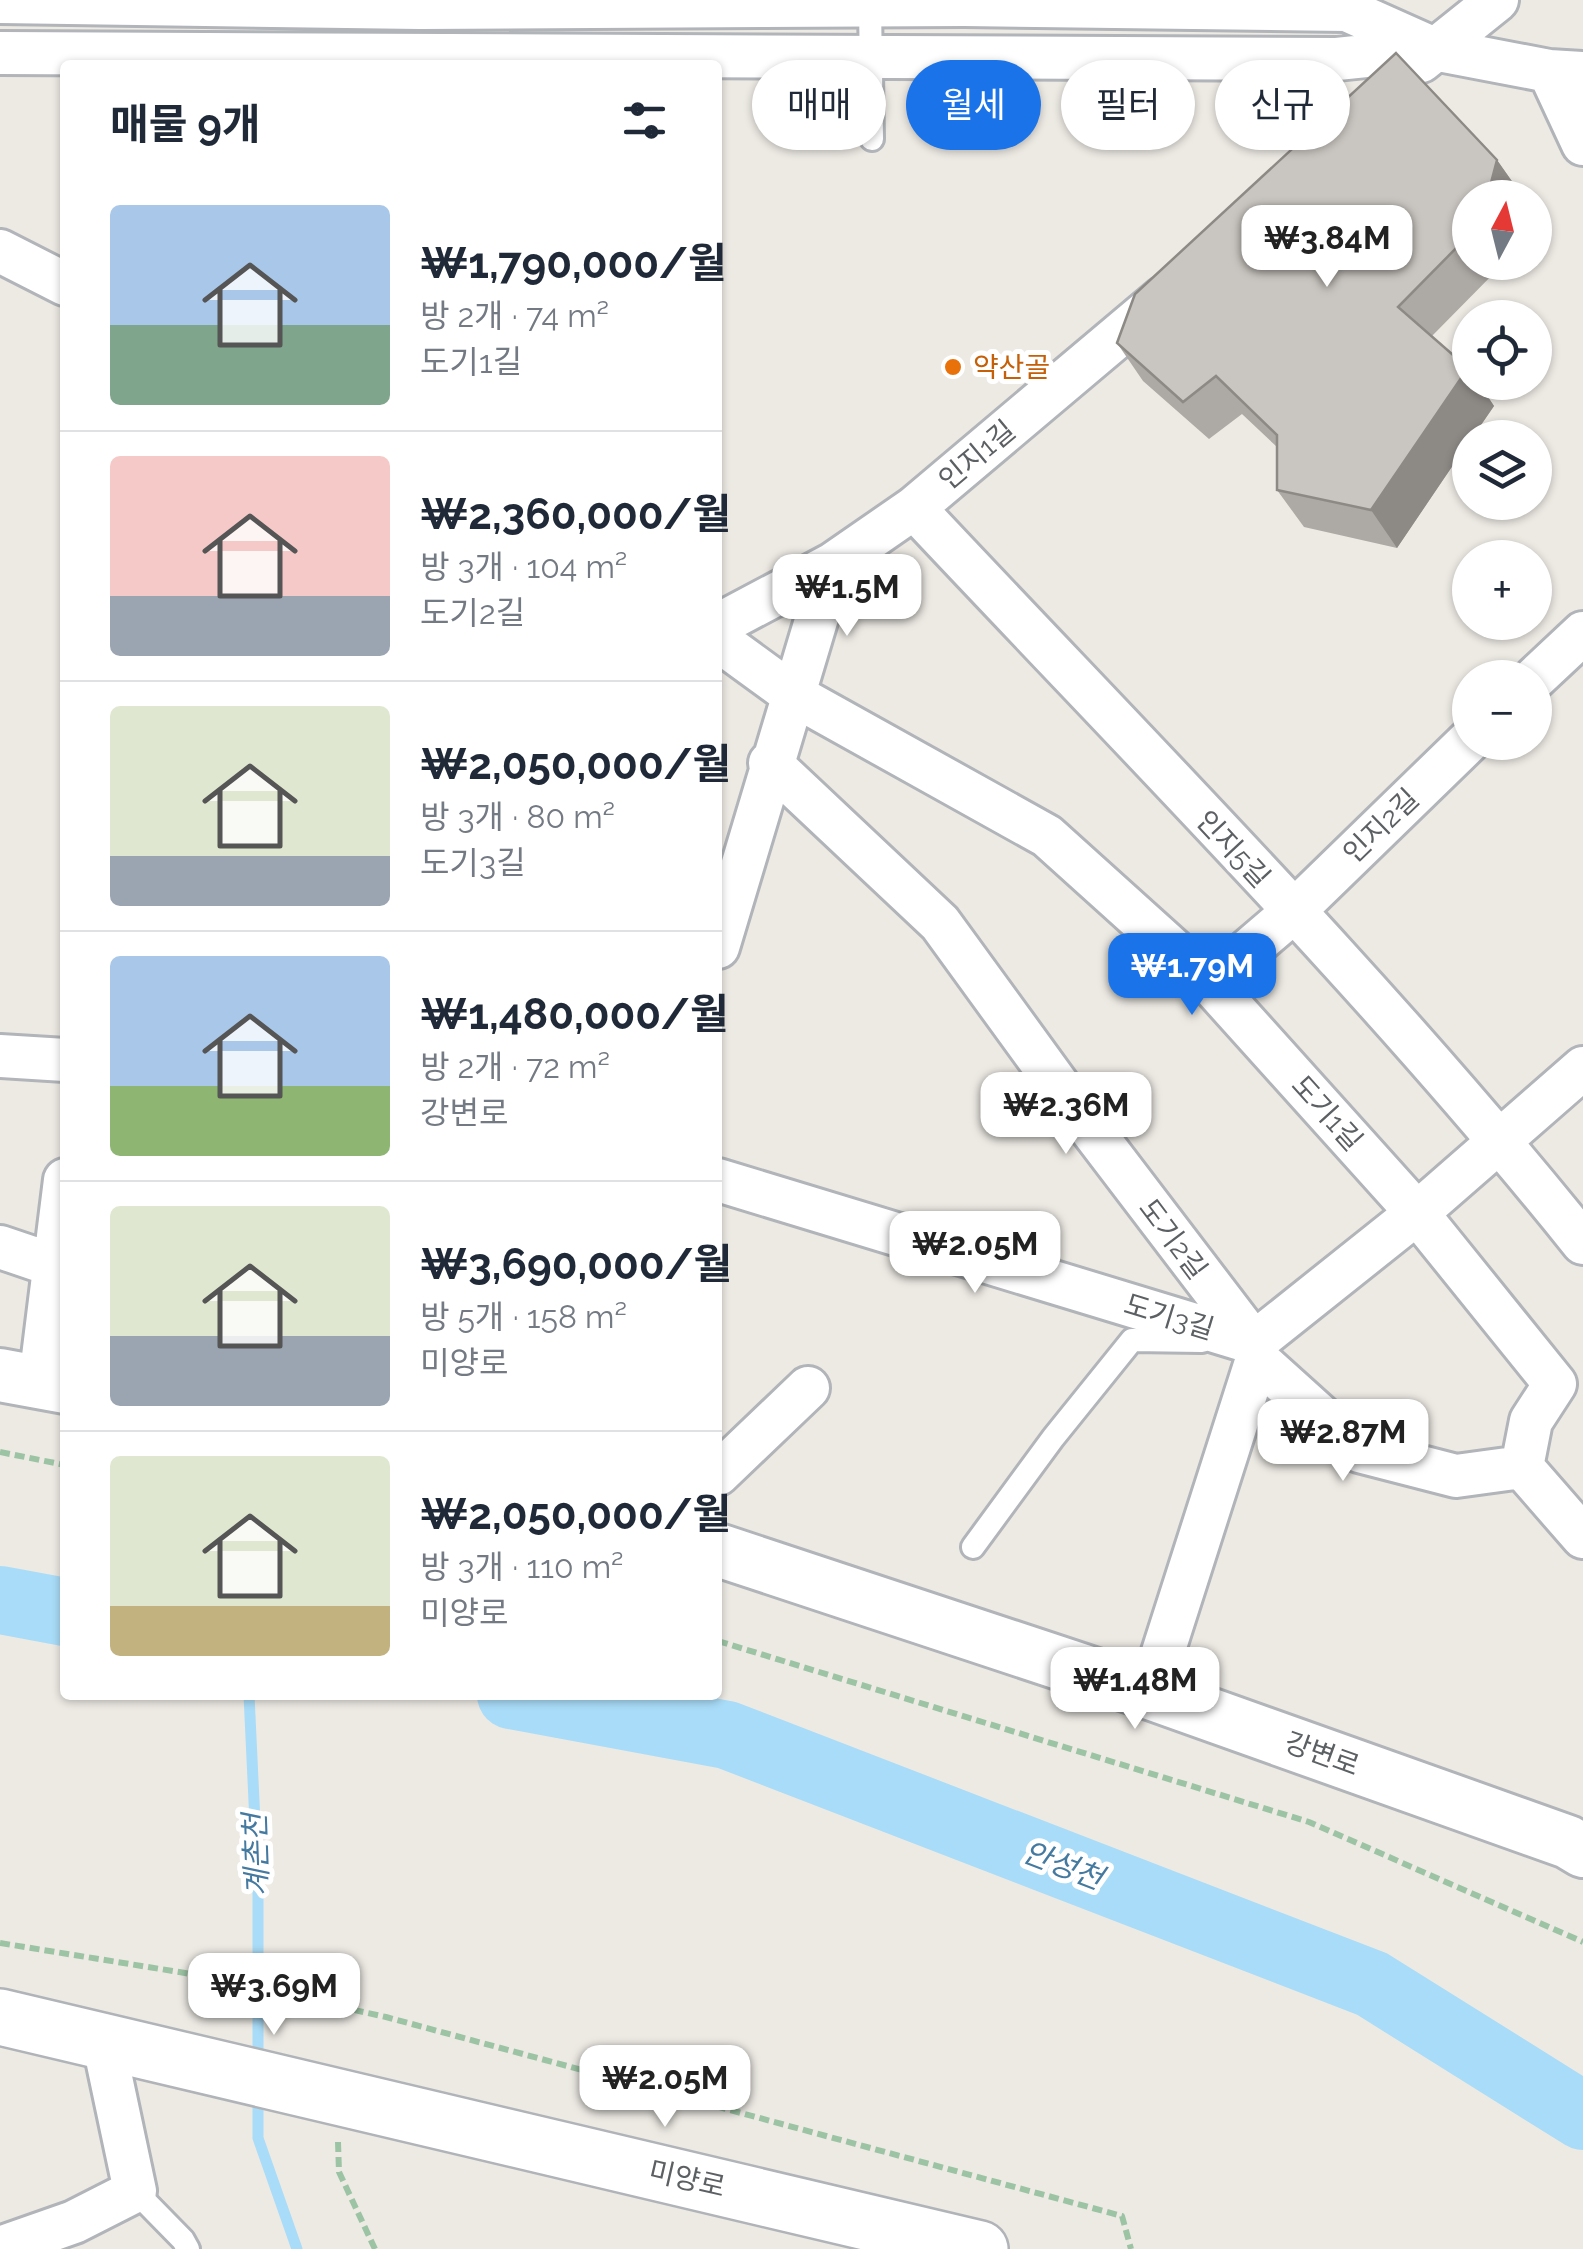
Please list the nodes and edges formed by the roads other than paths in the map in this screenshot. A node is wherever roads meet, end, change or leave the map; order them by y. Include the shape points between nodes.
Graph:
1 (1496, 0) edge
2 (0, 2) edge
3 (1116, 3) edge
4 (420, 4) edge
5 (159, 5) junction
6 (870, 6) junction
7 (581, 24) edge
8 (1434, 49) junction
9 (0, 53) edge
10 (871, 56) junction
11 (158, 58) edge
12 (871, 60) edge
13 (1566, 72) edge
14 (1392, 89) edge
15 (1583, 144) edge
16 (0, 250) edge
17 (1193, 273) edge
18 (60, 281) edge
19 (914, 508) junction
20 (832, 564) junction
21 (722, 623) edge
22 (1583, 633) edge
23 (722, 643) edge
24 (1552, 661) edge
25 (792, 694) junction
26 (1452, 757) edge
27 (770, 763) junction
28 (728, 870) edge
29 (1292, 912) junction
30 (722, 916) edge
31 (1210, 983) junction
32 (0, 1056) edge
33 (60, 1060) edge
34 (1583, 1068) edge
35 (1501, 1140) junction
36 (722, 1181) edge
37 (1417, 1213) junction
38 (1583, 1243) edge
39 (0, 1247) edge
40 (60, 1267) edge
41 (1255, 1351) junction
42 (1569, 1380) edge
43 (35, 1381) edge
44 (808, 1388) dead end
45 (1522, 1467) junction
46 (722, 1470) edge
47 (1583, 1537) edge
48 (973, 1546) dead end
49 (722, 1551) edge
50 (1150, 1693) junction
51 (1583, 1851) edge
52 (0, 2017) edge
53 (103, 2040) junction
54 (135, 2190) junction
55 (0, 2248) edge
56 (188, 2249) edge
57 (980, 2249) edge

1 - 8 street
2 - 5 street
3 - 6 street
3 - 8 street via 1346,10
4 - 5 street
4 - 7 street
5 - 11 street
6 - 7 street
6 - 10 lane
7 - 10 street
7 - 11 street
8 - 10 street via 1337,59
8 - 13 street
8 - 14 street
9 - 11 street
10 - 12 lane
13 - 15 street
16 - 18 street
17 - 19 street, 인지1길
19 - 20 street, 인지1길
19 - 29 street, 인지5길
20 - 21 street, 인지1길
20 - 25 street
22 - 24 street
23 - 25 street, 도기1길
25 - 27 street
25 - 31 street, 도기1길 via 1047,836
26 - 29 street, 인지2길
27 - 28 street
27 - 41 street, 도기2길 via 940,922
28 - 30 street
29 - 31 street, 인지2길
29 - 35 street, 인지5길
31 - 37 street, 도기1길
32 - 33 street
34 - 35 street
35 - 37 street
35 - 38 street, 인지5길
36 - 41 street, 도기3길
37 - 41 street
37 - 42 street, 도기1길
39 - 40 street
40 - 43 street
41 - 45 street, 도기2길 via 1359,1452 1456,1476
41 - 48 lane, 도기3길 via 1132,1340
41 - 50 street
42 - 45 street, 도기1길 via 1531,1421
44 - 46 street
45 - 47 street
49 - 50 street, 강변로
50 - 51 street, 강변로
52 - 53 main road
53 - 54 street
53 - 57 main road, 미양로
54 - 55 street via 74,2222
54 - 56 lane

